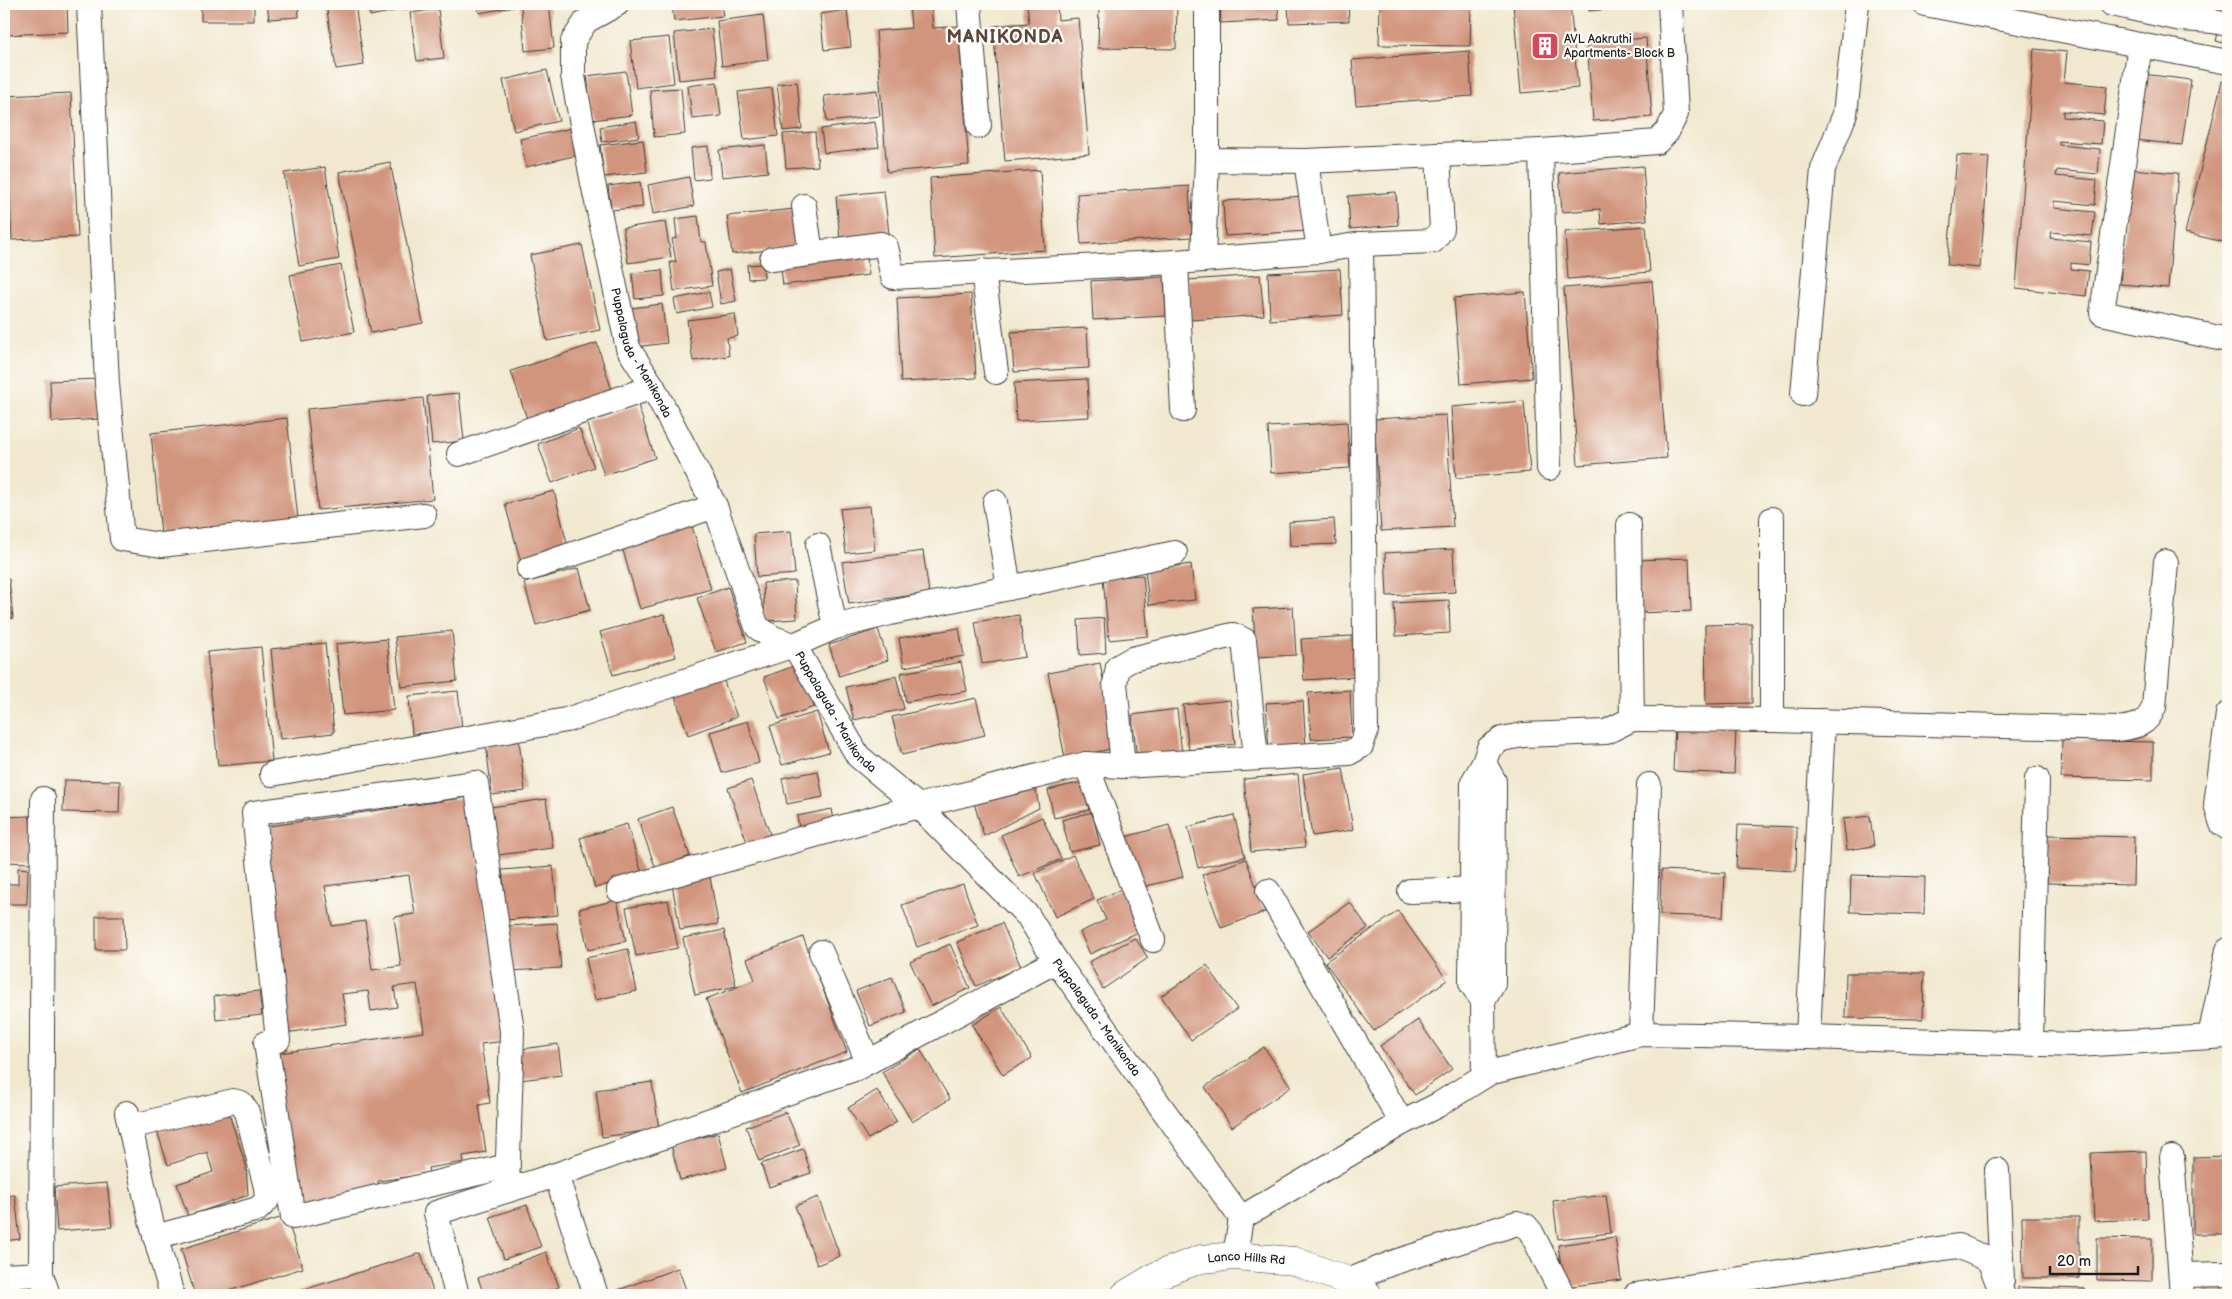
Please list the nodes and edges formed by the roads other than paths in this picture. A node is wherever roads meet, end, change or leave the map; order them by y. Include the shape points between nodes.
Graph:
1 (89, 4) edge
2 (617, 4) edge
3 (969, 4) edge
4 (1207, 4) edge
5 (1670, 4) edge
6 (1857, 4) edge
7 (1925, 4) edge
8 (2112, 4) edge
9 (2228, 24) edge
10 (2140, 45) junction
11 (2228, 62) edge
12 (979, 126) dead end
13 (1541, 151) junction
14 (1438, 155) junction
15 (1207, 160) junction
16 (1306, 161) junction
17 (804, 206) dead end
18 (1361, 244) junction
19 (1319, 251) junction
20 (811, 253) junction
21 (772, 259) dead end
22 (1203, 260) junction
23 (1176, 262) junction
24 (983, 270) junction
25 (2228, 340) edge
26 (996, 372) dead end
27 (653, 387) junction
28 (1803, 394) dead end
29 (1183, 410) dead end
30 (459, 454) dead end
31 (1549, 468) dead end
32 (995, 502) dead end
33 (715, 506) junction
34 (424, 515) dead end
35 (1772, 519) dead end
36 (1629, 525) dead end
37 (818, 545) dead end
38 (1175, 553) dead end
39 (2166, 562) dead end
40 (529, 569) dead end
41 (1009, 588) junction
42 (835, 627) junction
43 (794, 645) junction
44 (2228, 714) edge
45 (1632, 719) junction
46 (1772, 720) junction
47 (1824, 721) junction
48 (1256, 758) junction
49 (1086, 764) junction
50 (1123, 766) junction
51 (272, 774) dead end
52 (2037, 779) dead end
53 (1649, 784) dead end
54 (43, 799) dead end
55 (918, 806) junction
56 (2228, 828) edge
57 (1483, 889) junction
58 (619, 890) dead end
59 (1268, 891) dead end
60 (1410, 891) dead end
61 (1153, 940) dead end
62 (2228, 950) edge
63 (821, 952) dead end
64 (1056, 961) junction
65 (1641, 1034) junction
66 (2219, 1036) edge
67 (1808, 1037) junction
68 (2031, 1043) junction
69 (868, 1062) junction
70 (1484, 1076) junction
71 (1402, 1123) junction
72 (2172, 1157) dead end
73 (508, 1166) junction
74 (1997, 1170) dead end
75 (556, 1175) junction
76 (507, 1190) junction
77 (1241, 1218) junction
78 (155, 1237) junction
79 (1235, 1256) junction
80 (2228, 1274) edge
81 (4, 1276) edge
82 (45, 1284) edge
83 (2182, 1285) edge
84 (1358, 1288) edge
85 (2002, 1294) edge
86 (172, 1295) edge
87 (457, 1295) edge
88 (596, 1295) edge
89 (1125, 1295) edge
90 (1563, 1295) edge
91 (1635, 1295) edge

1 - 34 street via 108,384 122,539 160,545
2 - 27 street, Puppalaguda - Manikonda via 586,21 573,40 573,76 628,348
3 - 12 street
4 - 15 street
5 - 13 street via 1676,114 1667,132 1657,142
6 - 28 street via 1845,114 1823,169
7 - 10 street
8 - 9 street via 2181,19
10 - 11 street
10 - 25 street via 2102,314
13 - 14 street
13 - 31 street
14 - 16 street
14 - 18 street via 1442,229 1433,241
15 - 16 street
15 - 22 street
16 - 19 street
17 - 20 street
18 - 19 street
18 - 48 street via 1366,731 1361,746 1349,753
19 - 22 street
20 - 21 street
20 - 24 street via 881,244 886,247 893,277
22 - 23 street
23 - 24 street
23 - 29 street
24 - 26 street
27 - 30 street
27 - 33 street, Puppalaguda - Manikonda
32 - 41 street
33 - 40 street
33 - 43 street, Puppalaguda - Manikonda via 757,627 773,638
35 - 46 street
36 - 45 street
37 - 42 street
38 - 41 street
39 - 47 street via 2154,707 2149,720 2135,727 2118,730
41 - 42 street
42 - 43 street
43 - 51 street via 566,720
43 - 55 street, Puppalaguda - Manikonda via 858,756
44 - 56 street via 2216,804 2222,824
45 - 46 street
45 - 57 street via 1606,732 1523,735 1502,739 1489,748 1484,763 1494,781 1483,828
46 - 47 street
47 - 67 street
48 - 50 street
48 - 50 street via 1244,640 1233,635 1132,659 1118,667 1115,682
49 - 50 street
49 - 55 street
49 - 61 street
52 - 68 street
53 - 65 street
54 - 82 street
55 - 58 street
55 - 64 street, Puppalaguda - Manikonda via 1028,916
57 - 60 street
57 - 70 street via 1493,984 1483,1001
59 - 71 street
62 - 66 street
63 - 69 street
64 - 69 street
64 - 77 street, Puppalaguda - Manikonda
65 - 67 street
65 - 70 street
66 - 68 street via 2076,1045
67 - 68 street
69 - 75 street
70 - 71 street via 1438,1106
71 - 77 street
72 - 83 street
73 - 73 street via 512,1031 476,783 254,813 278,1040 266,1043 293,1217
73 - 76 street
74 - 85 street
75 - 76 street
75 - 88 street
76 - 87 street via 436,1213
77 - 79 street
78 - 78 street via 128,1119 233,1101 242,1103 247,1112 267,1200 258,1209
78 - 86 street
79 - 84 street, Lanco Hills Rd via 1294,1261
79 - 89 street, Lanco Hills Rd via 1201,1260 1158,1275
80 - 83 street
81 - 82 street
84 - 90 street via 1401,1260 1517,1223 1531,1232
85 - 91 street via 1989,1260 1958,1246

